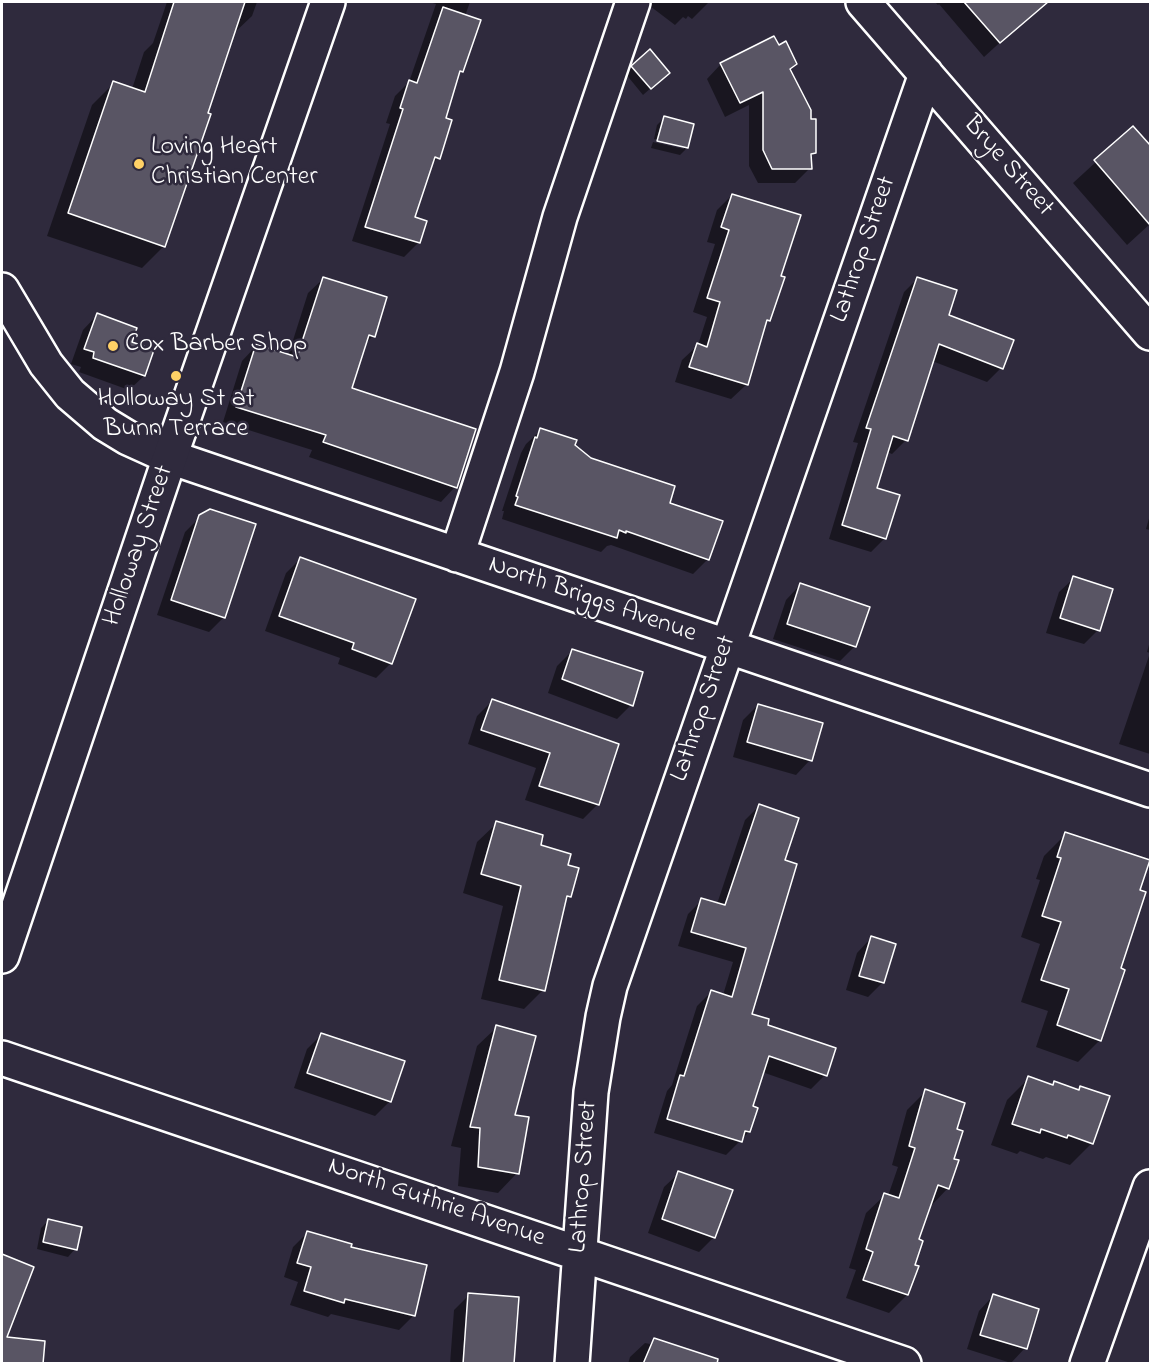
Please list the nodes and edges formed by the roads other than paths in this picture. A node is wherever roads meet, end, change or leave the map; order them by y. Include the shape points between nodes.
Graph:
1 (328, 2) edge
2 (633, 2) edge
3 (863, 2) edge
4 (926, 74) junction
5 (2, 290) edge
6 (1150, 333) edge
7 (170, 457) junction
8 (457, 555) junction
9 (727, 647) junction
10 (1150, 790) edge
11 (2, 956) edge
12 (2, 1058) edge
13 (1150, 1187) edge
14 (579, 1252) junction
15 (572, 1364) edge
16 (904, 1364) edge
17 (1087, 1364) edge

1 - 7 street, Holloway Street
2 - 8 street via 560,217 517,372
3 - 4 street, Brye Street
4 - 6 street, Brye Street
4 - 9 street, Lathrop Street
5 - 7 street, North Briggs Avenue via 46,364 70,394 105,424
7 - 8 street, North Briggs Avenue
7 - 11 street, Holloway Street
8 - 9 street, North Briggs Avenue
9 - 10 street, North Briggs Avenue
9 - 14 street, Lathrop Street via 610,986 591,1092
12 - 14 street, North Guthrie Avenue
13 - 17 street
14 - 15 street, Lathrop Street
14 - 16 street, North Guthrie Avenue

